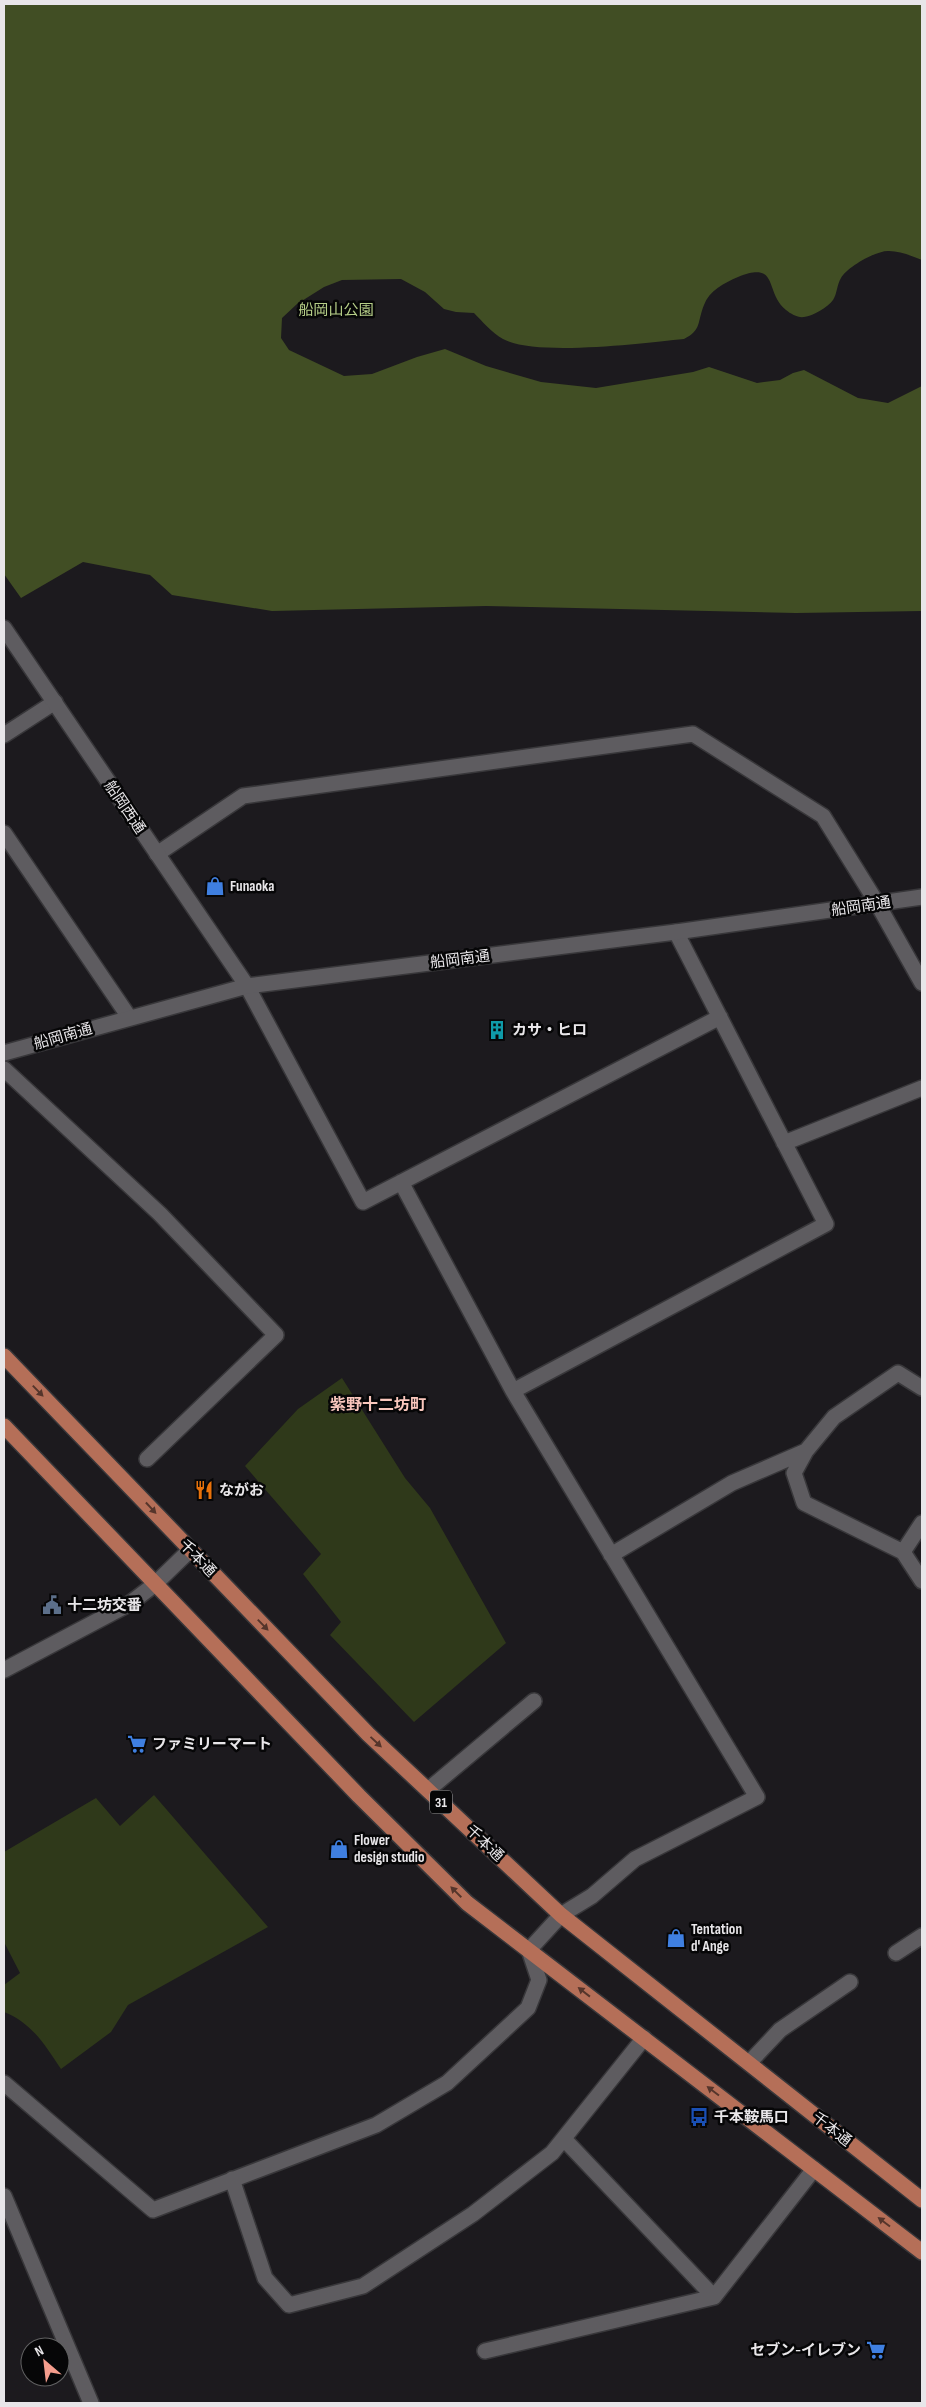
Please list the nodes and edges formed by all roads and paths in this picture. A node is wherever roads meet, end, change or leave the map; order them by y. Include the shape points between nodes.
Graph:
1 (4, 628) edge
2 (54, 702) junction
3 (4, 735) edge
4 (4, 833) edge
5 (157, 854) junction
6 (922, 897) edge
7 (876, 903) junction
8 (676, 932) junction
9 (922, 983) edge
10 (246, 986) junction
11 (129, 1017) junction
12 (720, 1017) junction
13 (4, 1053) edge
14 (4, 1069) edge
15 (922, 1088) edge
16 (784, 1143) junction
17 (401, 1182) junction
18 (4, 1356) edge
19 (922, 1388) edge
20 (513, 1391) junction
21 (4, 1426) edge
22 (806, 1451) junction
23 (147, 1459) dead end
24 (922, 1523) edge
25 (190, 1550) junction
26 (903, 1552) junction
27 (611, 1555) junction
28 (922, 1581) edge
29 (154, 1585) junction
30 (4, 1670) edge
31 (534, 1701) dead end
32 (428, 1790) junction
33 (561, 1915) junction
34 (922, 1936) edge
35 (528, 1950) junction
36 (896, 1953) dead end
37 (850, 1982) dead end
38 (644, 2038) junction
39 (749, 2063) junction
40 (4, 2083) edge
41 (564, 2138) junction
42 (814, 2169) junction
43 (232, 2180) junction
44 (4, 2196) edge
45 (922, 2200) edge
46 (922, 2252) edge
47 (714, 2297) junction
48 (485, 2351) dead end
49 (91, 2403) edge

1 - 2 street, 船岡西通
2 - 3 street
2 - 5 street, 船岡西通
4 - 11 street
5 - 7 street via 243,796 693,734 823,816
5 - 10 street, 船岡西通
6 - 7 street, 船岡南通
7 - 8 street, 船岡南通
7 - 9 street
8 - 10 street, 船岡南通
8 - 12 street
10 - 11 street, 船岡南通
10 - 17 street, 船岡西通 via 363,1202
11 - 13 street, 船岡南通
12 - 16 street
12 - 17 street
14 - 23 street via 160,1214 276,1335
15 - 16 street
16 - 20 street via 826,1224
17 - 20 street
18 -> 25 main road, 千本通 / 31
19 - 22 street via 898,1373 834,1417
20 - 27 street
21 - 29 main road
22 - 26 street via 794,1473 804,1503
22 - 27 street via 732,1483
24 - 26 street
25 - 29 street
25 -> 32 main road, 千本通 / 31 via 368,1734
26 - 28 street
27 - 33 street via 757,1797 635,1859 592,1896
29 - 30 street via 129,1604
35 -> 29 main road via 467,1903
31 - 32 street
32 - 33 main road, 千本通 / 31
33 - 35 street
33 - 39 main road, 千本通 / 31
34 - 36 street
38 -> 35 main road
35 - 43 street via 539,1980 528,2008 447,2083 376,2125
37 - 39 street via 780,2030
38 - 41 street
42 -> 38 main road
39 - 45 main road, 千本通 / 31
40 - 43 street via 153,2210
41 - 43 street via 552,2153 473,2214 363,2286 288,2305 265,2278
41 - 47 street
46 -> 42 main road
42 - 47 street
44 - 49 street
47 - 48 street

